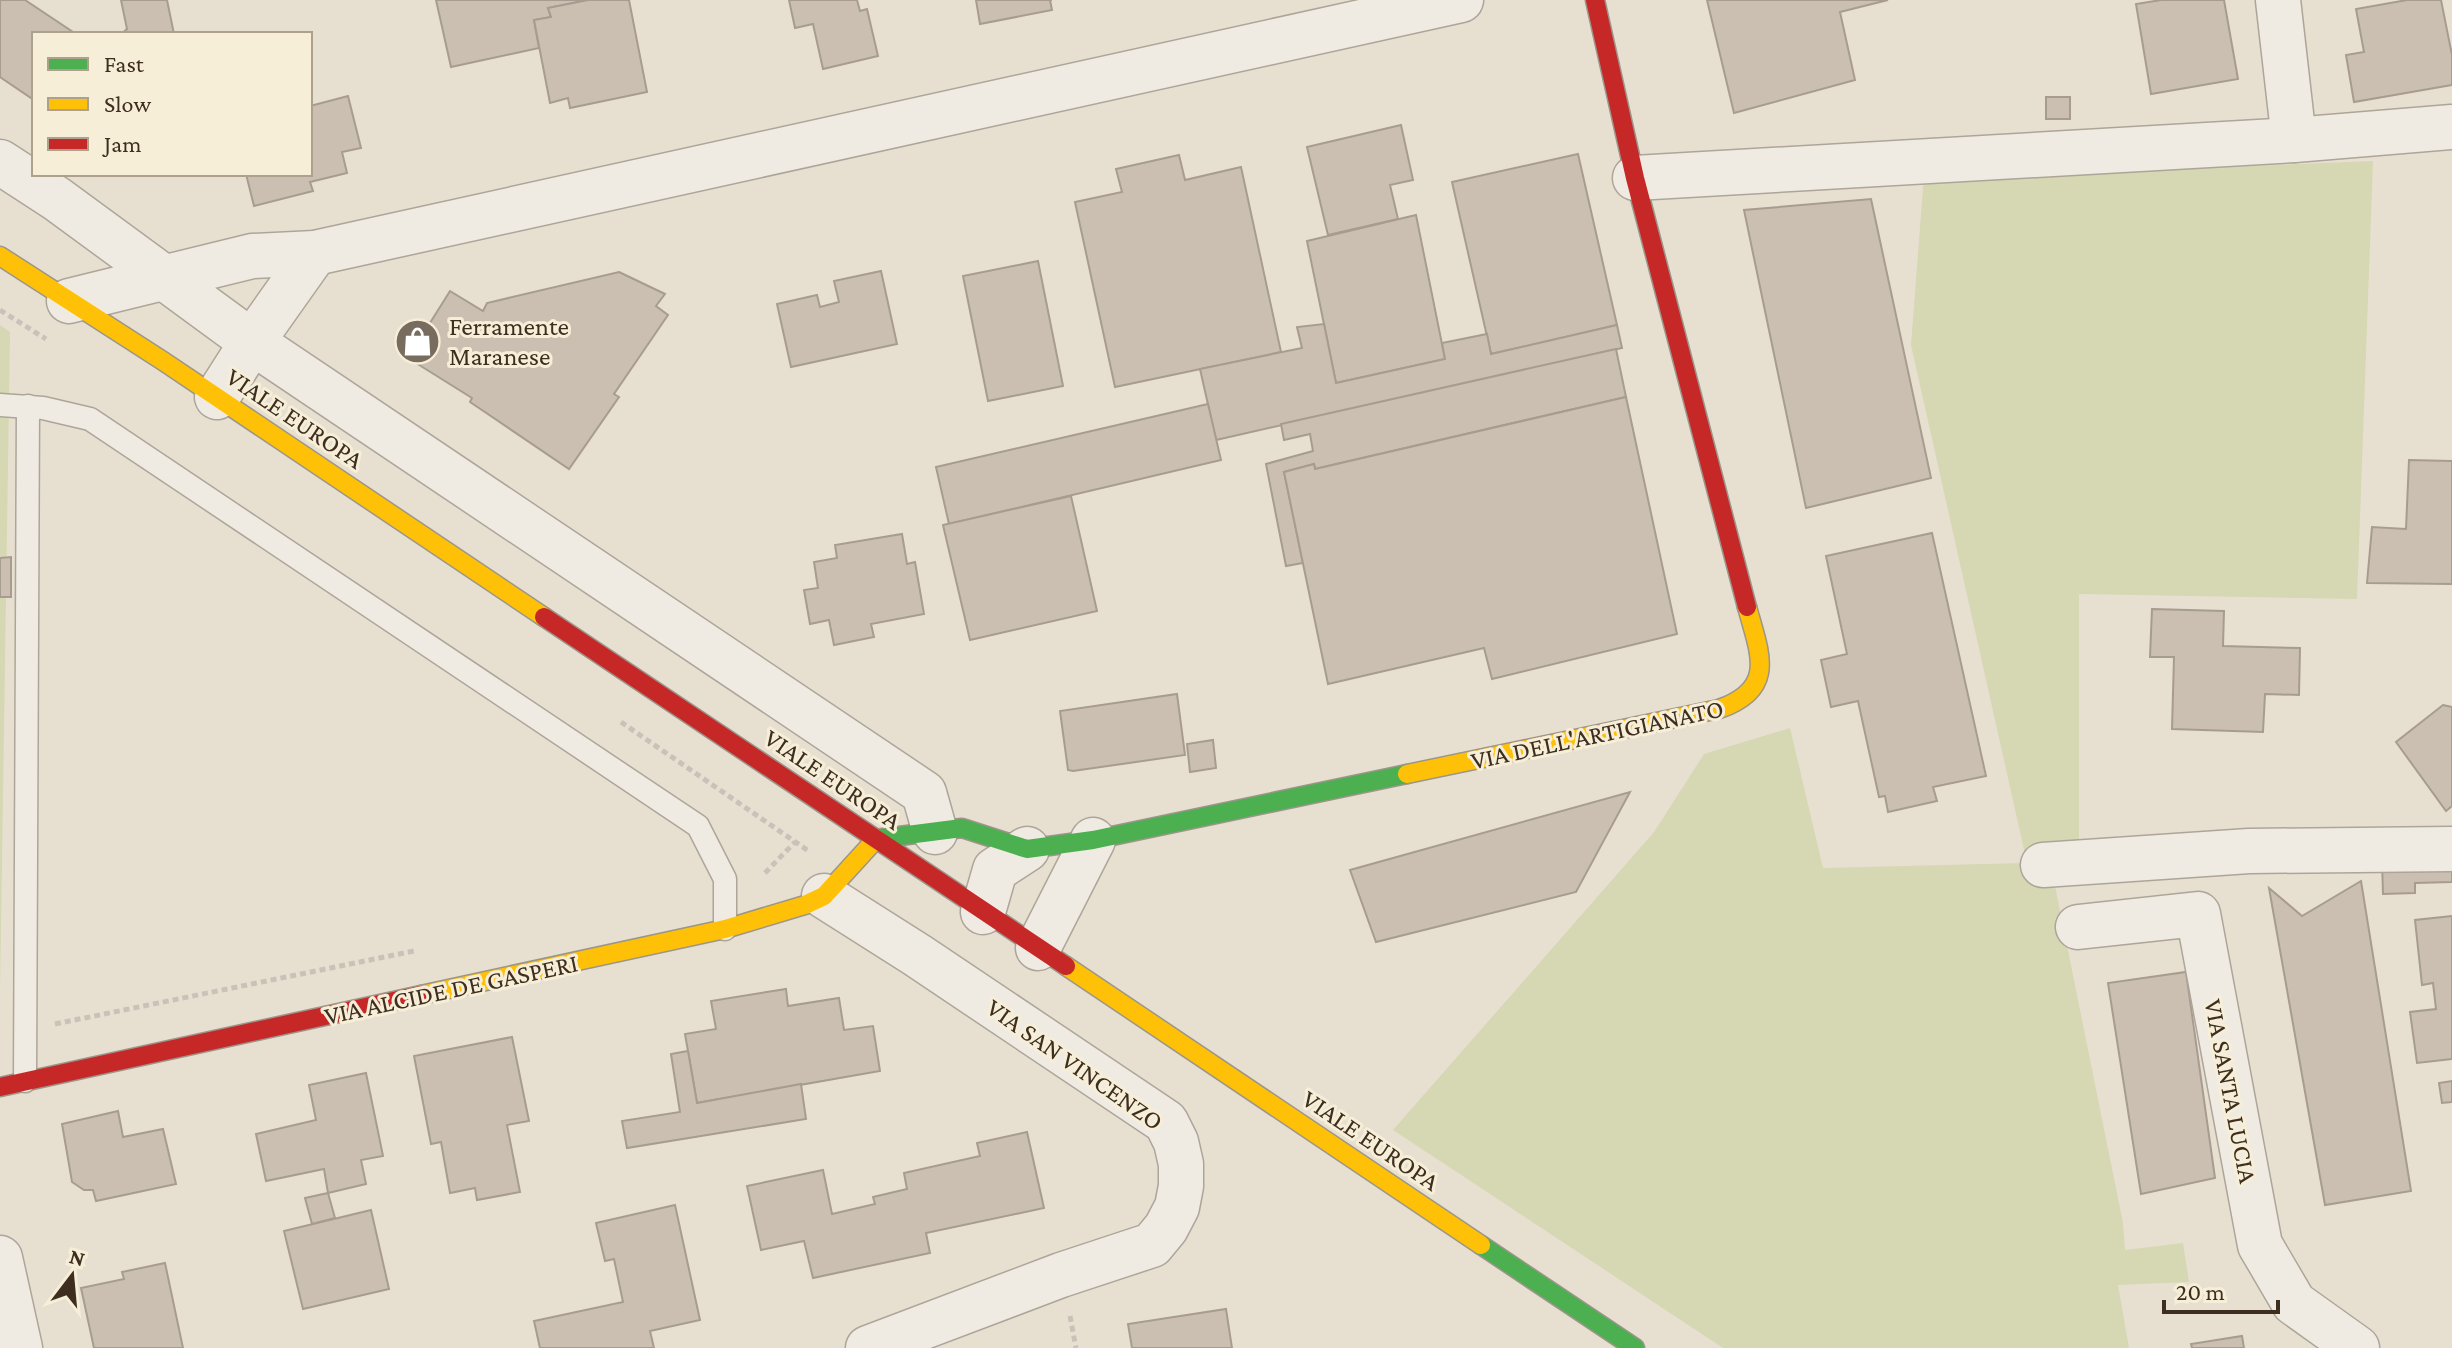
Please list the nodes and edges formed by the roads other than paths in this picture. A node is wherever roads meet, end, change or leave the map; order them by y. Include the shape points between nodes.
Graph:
1 (1461, 0) edge
2 (1595, 0) edge
3 (2278, 0) edge
4 (2452, 127) edge
5 (2294, 140) junction
6 (0, 162) edge
7 (1635, 178) junction
8 (315, 253) junction
9 (0, 256) edge
10 (164, 278) junction
11 (69, 301) junction
12 (252, 342) junction
13 (217, 397) junction
14 (0, 405) edge
15 (28, 406) junction
16 (935, 832) junction
17 (876, 839) junction
18 (1093, 840) junction
19 (1027, 849) junction
20 (2452, 849) edge
21 (2043, 865) dead end
22 (824, 896) junction
23 (983, 912) junction
24 (2078, 927) dead end
25 (725, 929) junction
26 (1038, 948) junction
27 (25, 1081) junction
28 (0, 1087) edge
29 (0, 1258) edge
30 (20, 1348) edge
31 (868, 1348) edge
32 (1635, 1348) edge
33 (2357, 1348) edge

1 - 8 street
2 - 7 street, VIA DELL'ARTIGIANATO
3 - 5 street
4 - 5 street
5 - 7 street
6 - 10 street
7 - 18 street, VIA DELL'ARTIGIANATO via 1758,647 1762,669 1755,688 1741,702 1719,709
8 - 10 street via 252,256
8 - 12 street
9 - 11 street, VIALE EUROPA
10 - 11 street
10 - 12 street
11 - 13 street, VIALE EUROPA
12 - 13 street
12 - 16 street via 924,793
13 - 17 street, VIALE EUROPA
14 - 15 lane
15 - 25 lane via 90,419 698,826 725,879
15 - 27 lane
16 - 17 street
16 - 19 street via 962,828
17 - 22 street, VIA ALCIDE DE GASPERI
17 - 23 street, VIALE EUROPA
18 - 19 street
18 - 26 street
19 - 23 street via 995,870
20 - 21 street via 2249,851
22 - 25 street, VIA ALCIDE DE GASPERI
22 - 31 street, VIA SAN VINCENZO via 1166,1122 1181,1164 1177,1207 1152,1245
23 - 26 street, VIALE EUROPA
24 - 33 street, VIA SANTA LUCIA via 2198,914 2260,1245 2294,1303
25 - 27 street, VIA ALCIDE DE GASPERI
26 - 32 street, VIALE EUROPA
27 - 28 street, VIA ALCIDE DE GASPERI
29 - 30 street

